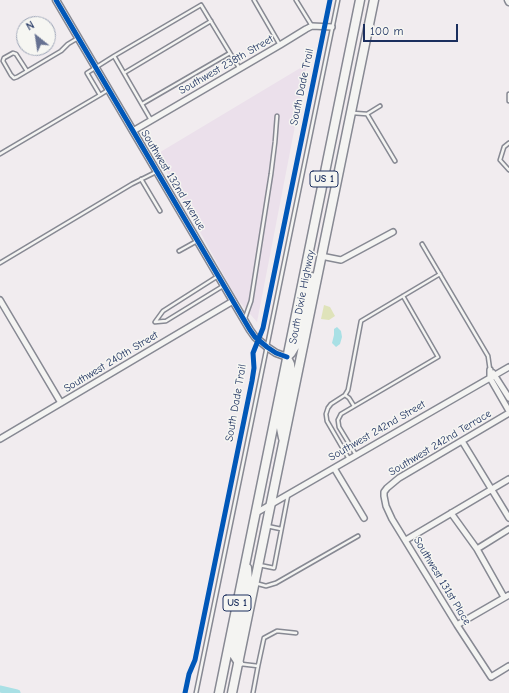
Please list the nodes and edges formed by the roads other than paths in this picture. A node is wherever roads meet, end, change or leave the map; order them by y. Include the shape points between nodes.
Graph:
1 (56, 0) edge
2 (254, 0) edge
3 (296, 0) edge
4 (338, 0) edge
5 (360, 0) edge
6 (374, 0) edge
7 (211, 21) junction
8 (312, 26) junction
9 (332, 27) junction
10 (78, 38) junction
11 (280, 45) junction
12 (230, 53) junction
13 (114, 56) junction
14 (95, 67) junction
15 (240, 69) junction
16 (27, 71) junction
17 (124, 73) junction
18 (109, 90) junction
19 (509, 94) edge
20 (100, 95) junction
21 (509, 101) edge
22 (142, 104) junction
23 (380, 106) dead end
24 (351, 112) junction
25 (367, 114) junction
26 (277, 116) dead end
27 (151, 120) junction
28 (133, 131) junction
29 (509, 143) edge
30 (0, 154) edge
31 (395, 161) dead end
32 (509, 170) edge
33 (157, 172) junction
34 (141, 179) junction
35 (160, 211) dead end
36 (392, 232) dead end
37 (198, 241) junction
38 (422, 244) dead end
39 (179, 251) dead end
40 (321, 256) junction
41 (0, 263) edge
42 (440, 274) junction
43 (218, 276) junction
44 (224, 285) junction
45 (403, 296) junction
46 (0, 300) edge
47 (233, 301) junction
48 (244, 320) junction
49 (267, 347) junction
50 (287, 357) junction
51 (509, 367) edge
52 (490, 370) junction
53 (495, 375) junction
54 (490, 378) junction
55 (346, 394) junction
56 (509, 398) edge
57 (60, 403) junction
58 (355, 405) junction
59 (509, 412) edge
60 (0, 439) edge
61 (462, 440) junction
62 (284, 443) junction
63 (356, 455) junction
64 (349, 459) junction
65 (334, 468) junction
66 (509, 479) edge
67 (491, 490) junction
68 (384, 492) joint
69 (288, 494) junction
70 (271, 504) junction
71 (256, 513) junction
72 (451, 514) junction
73 (364, 518) dead end
74 (509, 518) edge
75 (266, 526) junction
76 (281, 529) junction
77 (509, 529) edge
78 (358, 536) dead end
79 (406, 540) junction
80 (476, 549) junction
81 (246, 557) junction
82 (258, 565) junction
83 (255, 582) junction
84 (507, 596) edge
85 (457, 625) junction
86 (296, 633) dead end
87 (238, 663) junction
88 (258, 666) junction
89 (509, 666) edge
90 (196, 693) edge
91 (219, 693) edge
92 (232, 693) edge
93 (253, 693) edge

1 - 10 street, Southwest 132nd Avenue
2 - 11 lane
3 - 8 lane
4 - 9 lane
5 - 50 highway, South Dixie Highway / US 1
6 - 24 highway, South Dixie Highway / US 1
7 - 12 lane
7 - 13 lane via 201,5
7 - 17 lane
8 - 9 street
8 - 11 street, Southwest 238th Street
9 - 49 lane
10 - 14 street, Southwest 132nd Avenue
10 - 16 lane
11 - 15 street, Southwest 238th Street
12 - 15 lane
12 - 22 lane
13 - 14 lane
13 - 17 lane
14 - 18 street, Southwest 132nd Avenue
14 - 20 lane via 87,73
15 - 27 street, Southwest 238th Street
16 - 16 lane via 12,77 3,61 4,58 16,54
17 - 22 lane
18 - 20 lane
18 - 28 street, Southwest 132nd Avenue
19 - 21 lane
20 - 30 lane
22 - 27 lane
23 - 25 lane
24 - 25 lane
24 - 40 highway, South Dixie Highway / US 1
25 - 31 lane
26 - 48 lane via 276,142 256,272 251,301
27 - 28 street, Southwest 238th Street
28 - 33 street, Southwest 132nd Avenue
29 - 32 lane via 504,147 500,160
33 - 34 lane
33 - 37 street, Southwest 132nd Avenue
34 - 35 lane
34 - 41 lane
36 - 40 street via 341,260
37 - 39 lane
37 - 43 street, Southwest 132nd Avenue
38 - 42 lane
40 - 50 highway via 310,284 297,343
40 - 62 highway, South Dixie Highway / US 1
42 - 45 lane
42 - 52 lane via 488,356
43 - 44 street, Southwest 132nd Avenue
43 - 44 lane via 163,311 155,322 166,321
44 - 47 street, Southwest 132nd Avenue
45 - 55 lane via 361,321
45 - 58 lane via 438,357
46 - 57 street
47 - 48 street, Southwest 132nd Avenue
47 - 57 street, Southwest 240th Street
48 - 49 street, Southwest 132nd Avenue via 253,335
49 - 50 street, Southwest 132nd Avenue
49 - 90 lane
50 - 62 highway via 291,373 281,428
50 - 71 highway, South Dixie Highway / US 1
51 - 53 street, Southwest 242nd Street
52 - 53 street
52 - 54 street
53 - 54 street, Southwest 242nd Street
53 - 56 street
54 - 59 street
54 - 63 street, Southwest 242nd Street
55 - 58 lane
55 - 64 lane via 331,404 326,418
57 - 60 street, Southwest 240th Street
58 - 63 lane via 342,414 338,424
59 - 61 street, Southwest 242nd Terrace
61 - 67 street
61 - 68 street, Southwest 242nd Terrace via 399,478
62 - 70 highway, South Dixie Highway / US 1
63 - 64 street, Southwest 242nd Street
64 - 65 street, Southwest 242nd Street
65 - 69 street, Southwest 242nd Street
65 - 73 street
66 - 67 street
67 - 72 street
67 - 74 street
68 - 79 street, Southwest 131st Place via 389,513
69 - 70 street, Southwest 242nd Street
69 - 76 lane
70 - 71 street, Southwest 242nd Street
70 - 75 highway, South Dixie Highway / US 1
71 - 81 highway, South Dixie Highway / US 1
72 - 79 street
72 - 80 street
75 - 76 lane
75 - 82 highway, South Dixie Highway / US 1
76 - 82 lane via 274,568
77 - 80 street
78 - 83 lane via 276,583 266,586
79 - 85 street, Southwest 131st Place
80 - 84 street
81 - 87 highway via 248,582 234,650
81 - 91 highway, South Dixie Highway / US 1
82 - 83 highway, South Dixie Highway / US 1
83 - 87 highway, South Dixie Highway / US 1
84 - 85 street
85 - 89 street, Southwest 131st Place via 491,677
86 - 88 lane via 276,631 264,638
87 - 88 lane
87 - 92 highway, South Dixie Highway / US 1
88 - 93 lane

